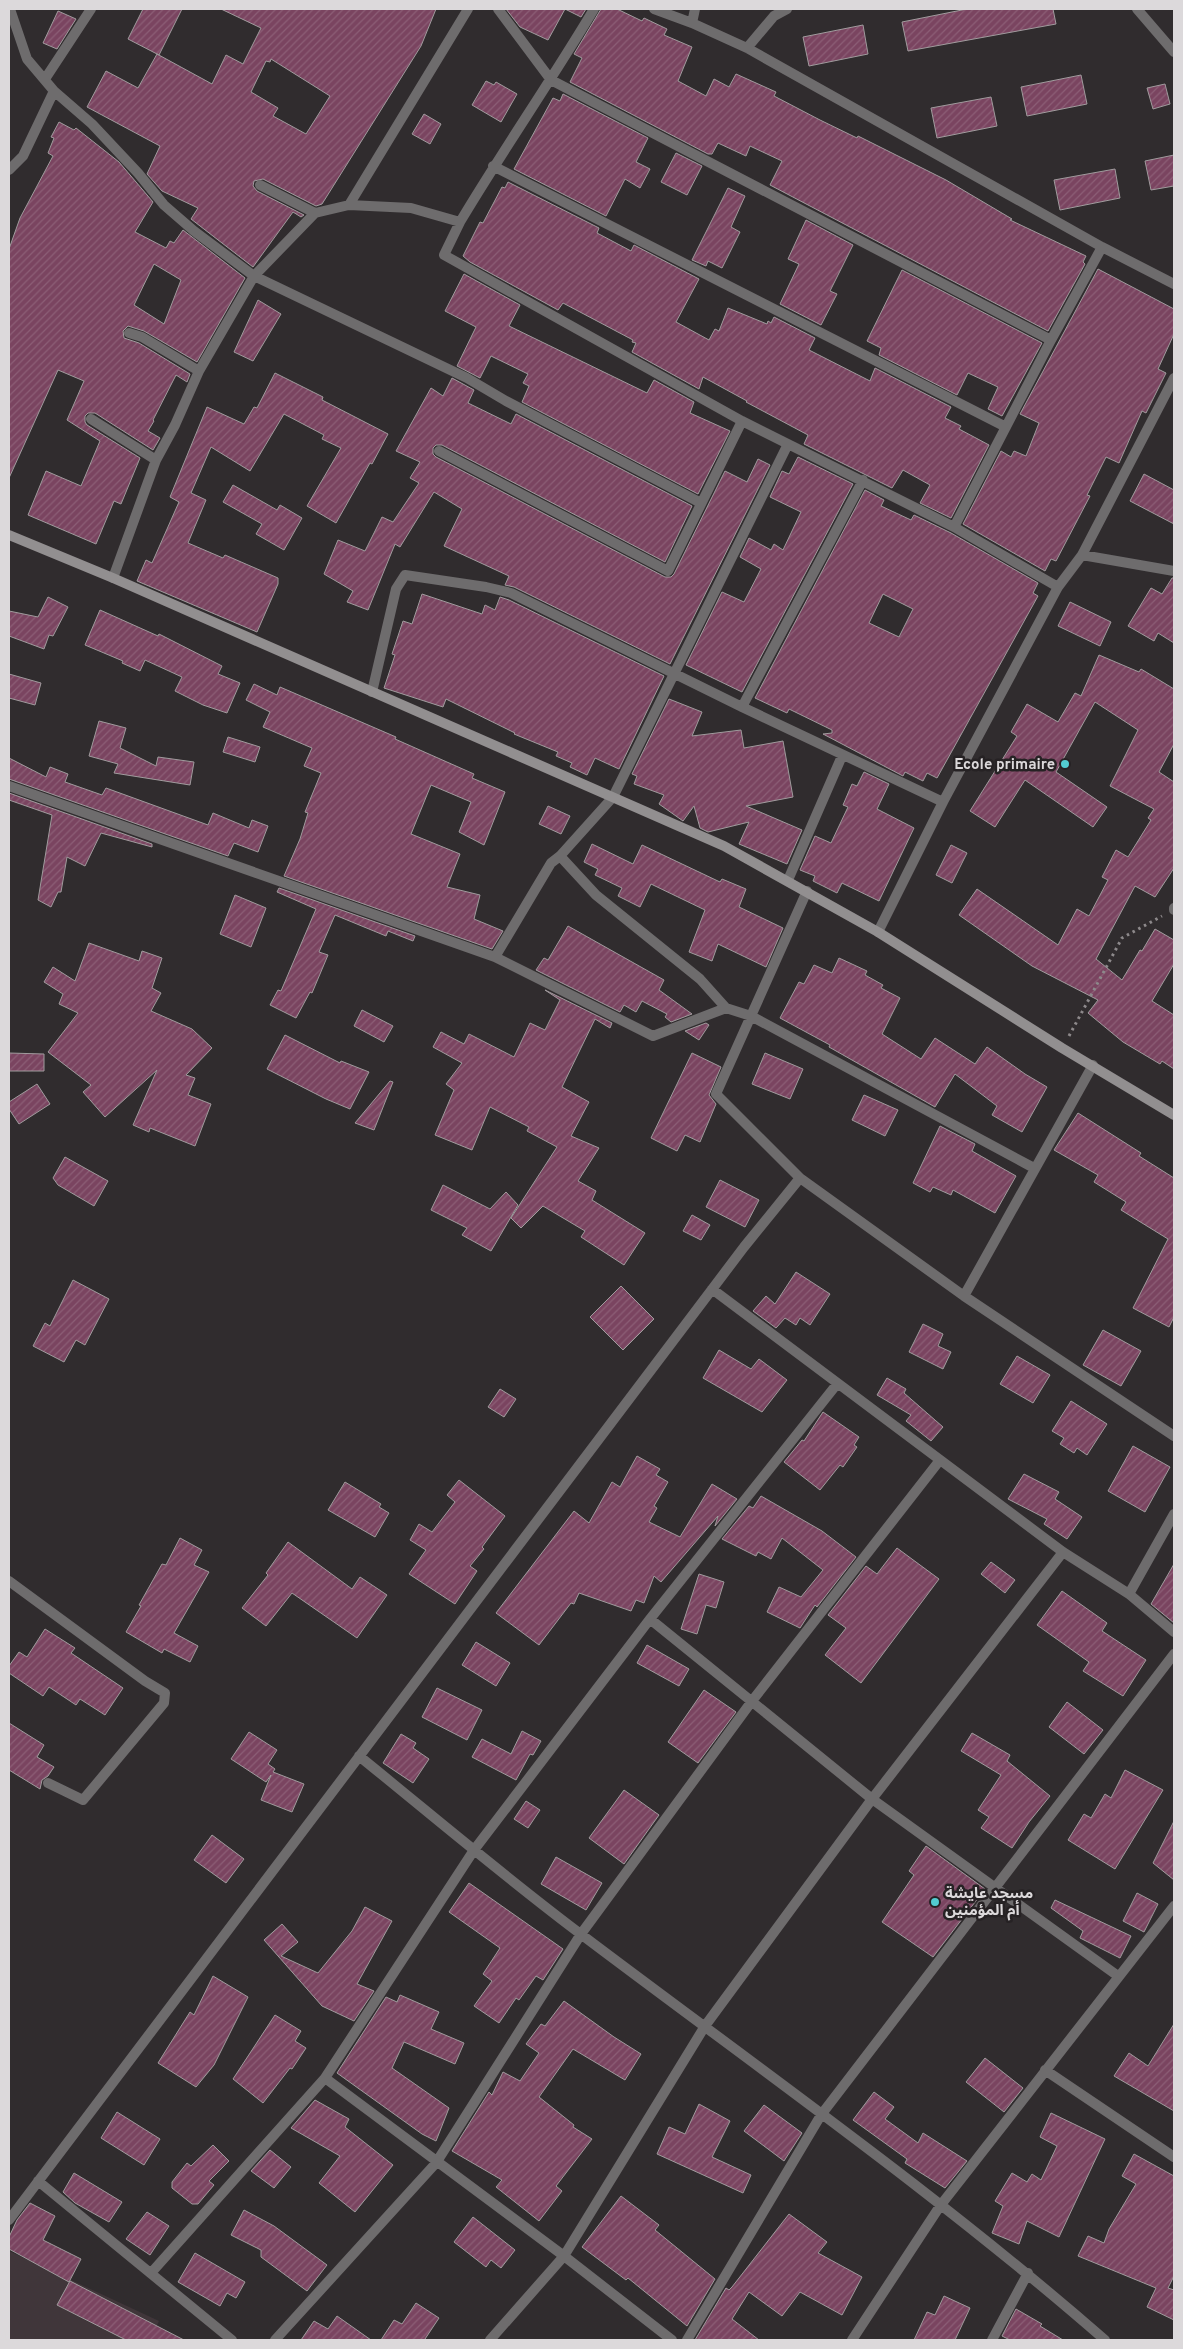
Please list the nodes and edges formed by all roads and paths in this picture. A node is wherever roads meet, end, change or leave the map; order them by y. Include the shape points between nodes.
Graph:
1 (10, 9) edge
2 (91, 9) edge
3 (468, 9) edge
4 (498, 9) edge
5 (594, 9) edge
6 (654, 9) edge
7 (695, 9) edge
8 (787, 9) edge
9 (1136, 9) edge
10 (692, 24) junction
11 (747, 48) junction
12 (1174, 52) edge
13 (45, 79) junction
14 (551, 80) junction
15 (54, 91) junction
16 (493, 166) junction
17 (9, 170) edge
18 (260, 185) dead end
19 (349, 205) junction
20 (315, 213) junction
21 (460, 222) junction
22 (1102, 246) junction
23 (254, 276) junction
24 (1174, 284) edge
25 (129, 333) dead end
26 (1051, 340) junction
27 (199, 371) junction
28 (1174, 378) edge
29 (91, 419) dead end
30 (742, 421) junction
31 (1006, 427) junction
32 (788, 444) junction
33 (439, 451) dead end
34 (156, 460) junction
35 (863, 480) junction
36 (701, 503) junction
37 (954, 527) junction
38 (9, 535) edge
39 (1082, 555) junction
40 (1174, 571) edge
41 (113, 578) junction
42 (1058, 587) junction
43 (676, 673) junction
44 (372, 692) junction
45 (742, 707) junction
46 (842, 756) junction
47 (9, 786) edge
48 (613, 797) junction
49 (942, 802) junction
50 (560, 856) junction
51 (788, 880) junction
52 (807, 891) junction
53 (1174, 909) edge
54 (878, 932) junction
55 (495, 957) junction
56 (726, 1008) junction
57 (751, 1016) junction
58 (1062, 1048) junction
59 (1093, 1065) junction
60 (1174, 1115) edge
61 (1034, 1168) junction
62 (800, 1178) junction
63 (712, 1289) junction
64 (964, 1296) junction
65 (837, 1384) junction
66 (1174, 1436) edge
67 (940, 1460) junction
68 (1174, 1514) edge
69 (1063, 1552) junction
70 (9, 1581) edge
71 (1129, 1594) junction
72 (650, 1619) junction
73 (1174, 1632) edge
74 (1174, 1654) edge
75 (752, 1701) junction
76 (359, 1756) junction
77 (48, 1783) dead end
78 (872, 1799) junction
79 (474, 1850) junction
80 (994, 1889) junction
81 (1174, 1906) edge
82 (581, 1934) junction
83 (1118, 1976) junction
84 (706, 2026) junction
85 (1045, 2070) junction
86 (325, 2078) junction
87 (821, 2115) junction
88 (1174, 2157) edge
89 (436, 2163) junction
90 (38, 2181) junction
91 (940, 2206) junction
92 (9, 2220) edge
93 (564, 2256) junction
94 (151, 2273) junction
95 (1028, 2273) junction
96 (232, 2340) edge
97 (275, 2340) edge
98 (490, 2340) edge
99 (672, 2340) edge
100 (687, 2340) edge
101 (852, 2340) edge
102 (992, 2340) edge
103 (1105, 2340) edge

1 - 13 street via 27,59
2 - 13 street
3 - 19 street
4 - 14 street
5 - 14 street
6 - 10 street
7 - 10 street
8 - 11 street via 774,16
9 - 12 street
10 - 11 street
11 - 22 street
13 - 15 street
14 - 16 street
14 - 26 street
15 - 17 street via 23,156
15 - 23 street via 92,124 164,205
16 - 21 street
16 - 31 street
18 - 20 street
19 - 20 street
19 - 21 street via 411,208
20 - 23 street
21 - 30 street via 444,255
22 - 24 street
22 - 26 street
23 - 27 street
23 - 36 street via 467,378
25 - 27 street via 142,337
26 - 31 street
27 - 34 street
28 - 39 street
29 - 34 street
30 - 32 street
30 - 36 street
31 - 37 street
32 - 35 street
32 - 43 street
33 - 36 street via 668,571
34 - 41 street
35 - 37 street
35 - 45 street
37 - 42 street
38 - 41 main road
39 - 40 street
39 - 42 street
41 - 44 main road
42 - 49 street
43 - 44 street via 511,593 405,575 396,589
43 - 45 street
43 - 48 street
44 - 48 main road
45 - 46 street
46 - 49 street
46 - 51 street
47 - 55 street
48 - 50 street
48 - 51 main road via 724,846
49 - 54 street
50 - 55 street via 551,863
50 - 56 street via 596,895 700,979
51 - 52 main road
52 - 54 main road
52 - 57 street
53 - 58 path via 1122,938
54 - 58 main road
55 - 56 street via 653,1036
56 - 57 street
57 - 61 street
57 - 62 street via 716,1094
58 - 59 main road
59 - 60 main road
59 - 61 street
61 - 64 street
62 - 63 street
62 - 64 street
63 - 65 street
63 - 76 street
64 - 66 street
65 - 67 street
65 - 72 street
67 - 69 street
67 - 75 street
68 - 71 street
69 - 71 street
69 - 78 street
70 - 77 street via 146,1682 166,1693 164,1703 83,1800
71 - 73 street
72 - 75 street
72 - 79 street
74 - 80 street
75 - 78 street
75 - 82 street
76 - 79 street
76 - 90 street
78 - 80 street
78 - 84 street
79 - 82 street
79 - 86 street
80 - 83 street
80 - 87 street
81 - 83 street
82 - 84 street
82 - 89 street
83 - 85 street
84 - 87 street
84 - 93 street
85 - 88 street
85 - 91 street
86 - 89 street
86 - 94 street
87 - 91 street
87 - 100 street
89 - 93 street
89 - 97 street
90 - 92 street
90 - 94 street
91 - 95 street
91 - 101 street
93 - 98 street
93 - 99 street
94 - 96 street
95 - 102 street
95 - 103 street

